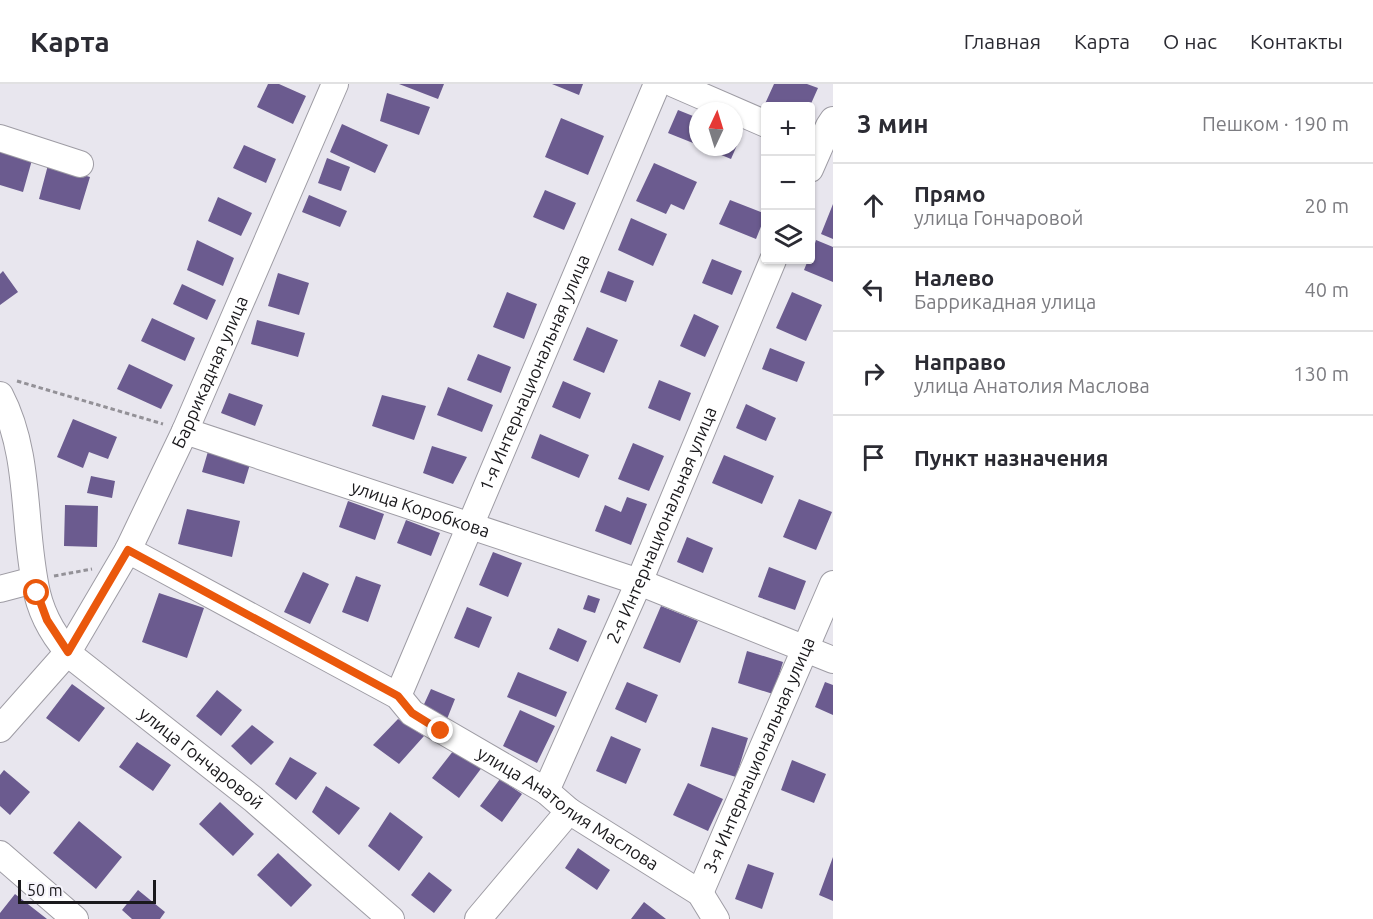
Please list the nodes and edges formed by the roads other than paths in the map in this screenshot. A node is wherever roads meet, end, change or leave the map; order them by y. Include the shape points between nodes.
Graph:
1 (335, 84) edge
2 (657, 84) edge
3 (674, 84) edge
4 (761, 122) edge
5 (826, 125) edge
6 (0, 138) edge
7 (815, 156) edge
8 (80, 164) dead end
9 (771, 264) edge
10 (6, 387) edge
11 (185, 431) junction
12 (471, 525) junction
13 (128, 550) junction
14 (34, 580) junction
15 (639, 582) junction
16 (833, 584) edge
17 (0, 589) edge
18 (805, 649) junction
19 (68, 652) junction
20 (833, 660) edge
21 (398, 696) junction
22 (0, 729) edge
23 (546, 791) junction
24 (569, 811) junction
25 (0, 854) edge
26 (700, 892) junction
27 (75, 919) edge
28 (391, 919) edge
29 (478, 919) edge
30 (716, 919) edge

1 - 11 street, Баррикадная улица
2 - 12 street, 1-я Интернациональная улица
3 - 4 street
5 - 7 street
6 - 8 street
9 - 15 street, 2-я Интернациональная улица
10 - 14 street, улица Гончаровой via 18,444
11 - 12 street, улица Коробкова
11 - 13 street, Баррикадная улица
12 - 15 street, улица Коробкова
12 - 21 street, 1-я Интернациональная улица
13 - 19 street, Баррикадная улица
13 - 21 street, улица Анатолия Маслова
14 - 17 street
14 - 19 street, улица Гончаровой via 44,615
15 - 18 street, улица Коробкова
15 - 23 street, 2-я Интернациональная улица
16 - 18 street, 3-я Интернациональная улица
18 - 20 street, улица Коробкова
18 - 26 street, 3-я Интернациональная улица
19 - 22 street, Баррикадная улица
19 - 28 street, улица Гончаровой via 253,799
21 - 23 street, улица Анатолия Маслова via 412,713
23 - 24 street, улица Анатолия Маслова
24 - 26 street, улица Анатолия Маслова
24 - 29 street
25 - 27 street
26 - 30 street, улица Анатолия Маслова

